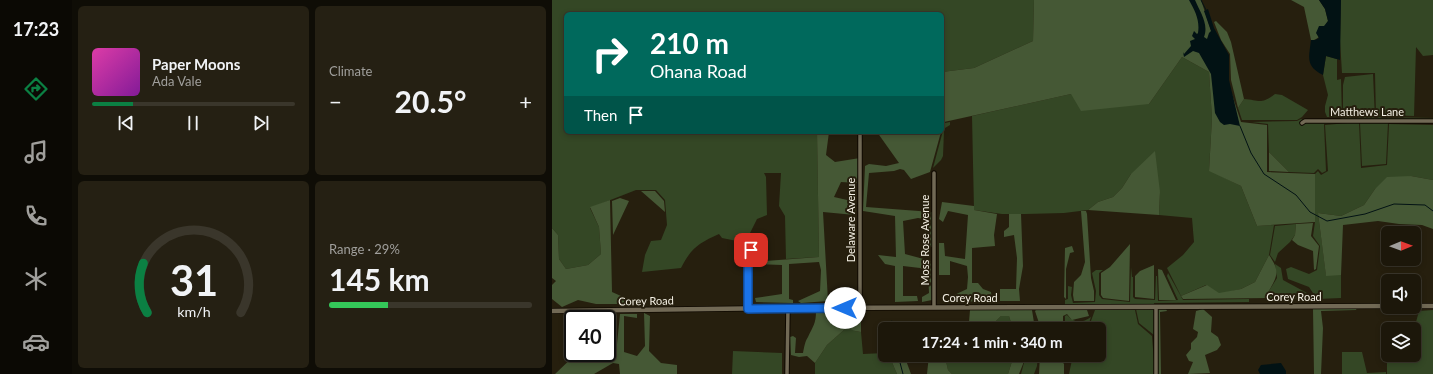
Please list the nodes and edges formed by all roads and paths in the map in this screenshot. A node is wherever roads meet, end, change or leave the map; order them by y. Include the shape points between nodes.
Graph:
1 (1433, 121) edge
2 (1302, 123) dead end
3 (860, 134) edge
4 (934, 173) dead end
5 (751, 250) dead end
6 (1156, 306) junction
7 (1381, 306) edge
8 (1421, 306) edge
9 (1433, 306) edge
10 (934, 307) junction
11 (788, 308) junction
12 (860, 308) junction
13 (748, 309) junction
14 (552, 311) edge
15 (787, 374) edge
16 (1156, 374) edge

1 - 2 street, Matthews Lane
3 - 12 street, Delaware Avenue
4 - 10 street, Moss Rose Avenue
5 - 13 street via 748,260
6 - 7 street, Corey Road
6 - 10 street, Corey Road
6 - 16 street
8 - 9 street
10 - 12 street, Corey Road
11 - 12 street, Corey Road
11 - 13 street, Corey Road
11 - 15 street
13 - 14 street, Corey Road

